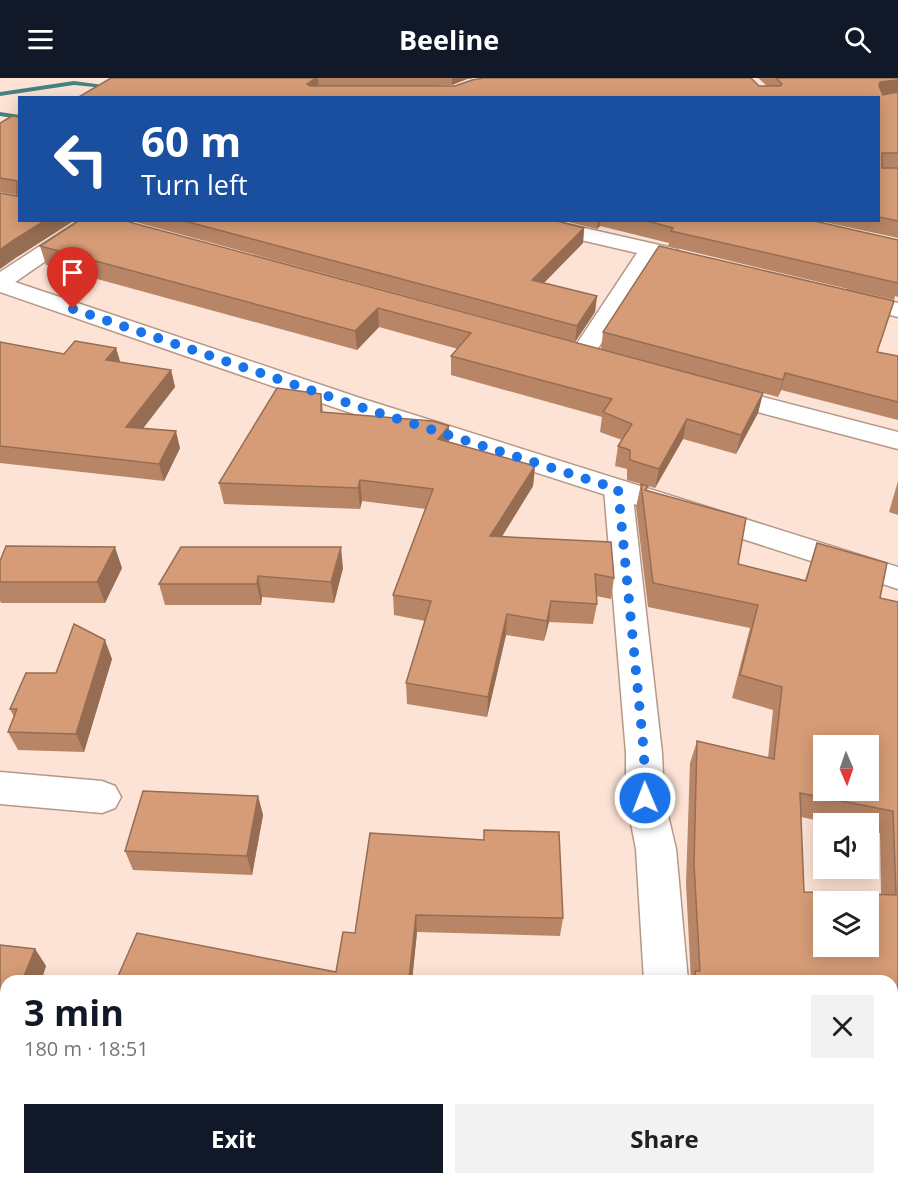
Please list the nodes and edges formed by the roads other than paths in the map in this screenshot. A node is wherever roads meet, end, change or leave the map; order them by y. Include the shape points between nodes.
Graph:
1 (92, 222) edge
2 (96, 222) edge
3 (528, 222) edge
4 (117, 228) edge
5 (650, 250) junction
6 (695, 260) edge
7 (0, 283) edge
8 (830, 293) edge
9 (898, 310) edge
10 (637, 370) edge
11 (692, 386) edge
12 (898, 441) edge
13 (618, 489) junction
14 (898, 578) edge
15 (0, 788) edge
16 (102, 797) dead end
17 (666, 975) edge

1 - 7 street
2 - 4 street
3 - 5 street
5 - 6 street
5 - 10 street via 571,351
7 - 13 street via 351,404
8 - 9 street
11 - 12 street
13 - 14 street
13 - 17 street via 645,798 656,849
15 - 16 street

